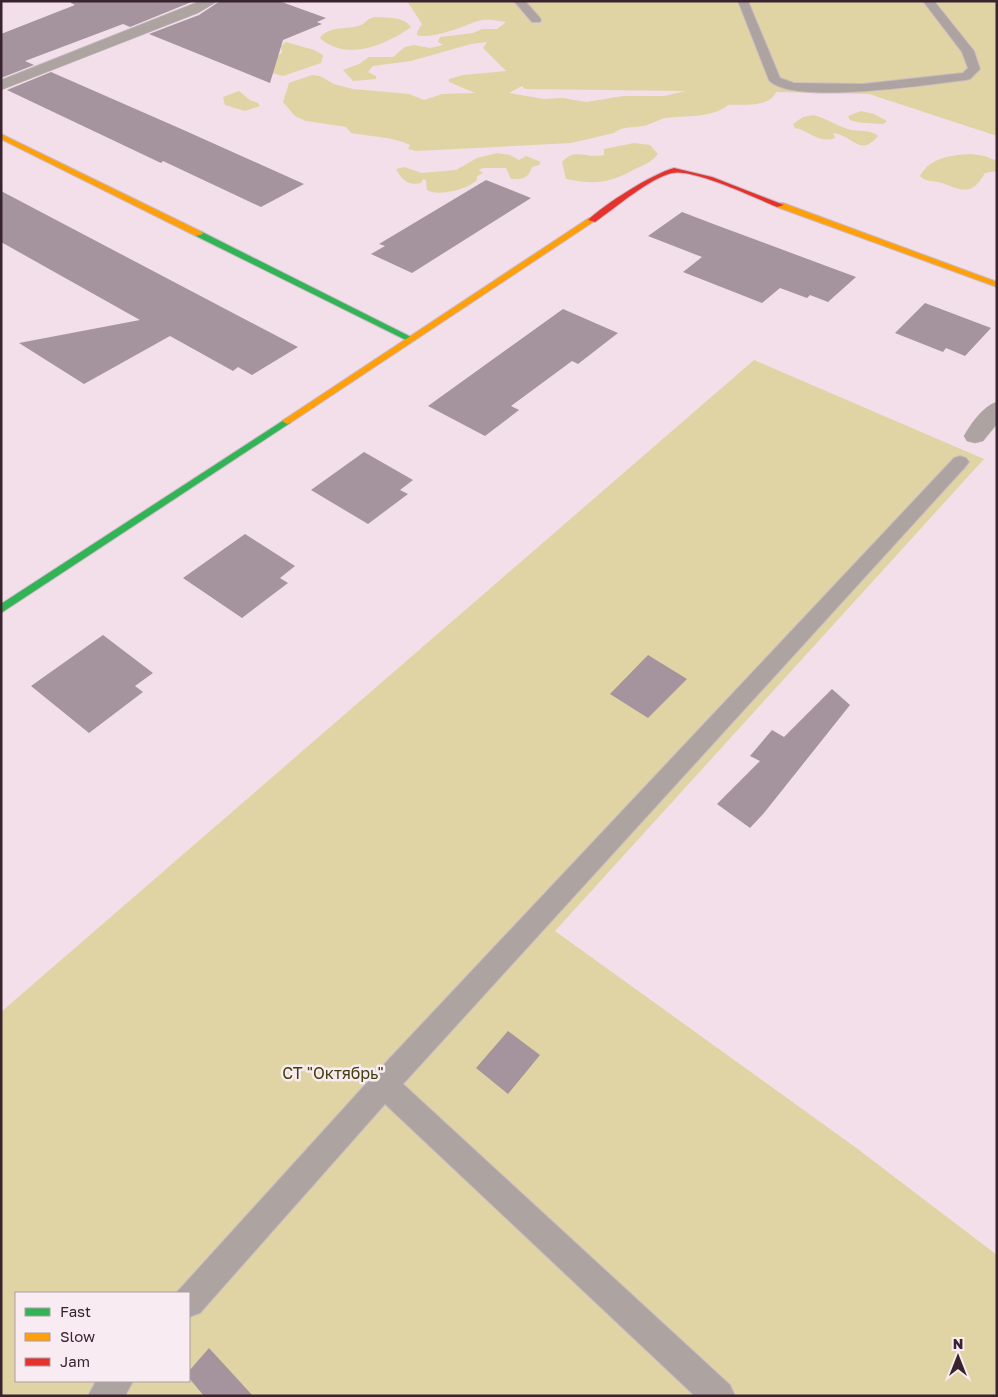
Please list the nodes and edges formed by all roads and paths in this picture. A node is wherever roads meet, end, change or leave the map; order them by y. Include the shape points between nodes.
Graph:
1 (211, 1) edge
2 (519, 1) edge
3 (743, 1) edge
4 (928, 1) edge
5 (536, 20) dead end
6 (1, 84) edge
7 (1, 136) edge
8 (997, 285) edge
9 (411, 339) junction
10 (997, 409) edge
11 (975, 436) dead end
12 (960, 462) dead end
13 (1, 609) edge
14 (384, 1085) junction
15 (190, 1301) edge
16 (116, 1382) edge
17 (104, 1396) edge
18 (719, 1396) edge

1 - 6 street
2 - 5 lane
3 - 4 lane via 760,35 775,80 792,87 811,88 863,88 966,76 974,69 968,51
7 - 9 street
8 - 9 street via 695,174 676,170 662,174
9 - 13 street
10 - 11 street
12 - 14 lane
14 - 15 lane
14 - 18 lane
16 - 17 lane

